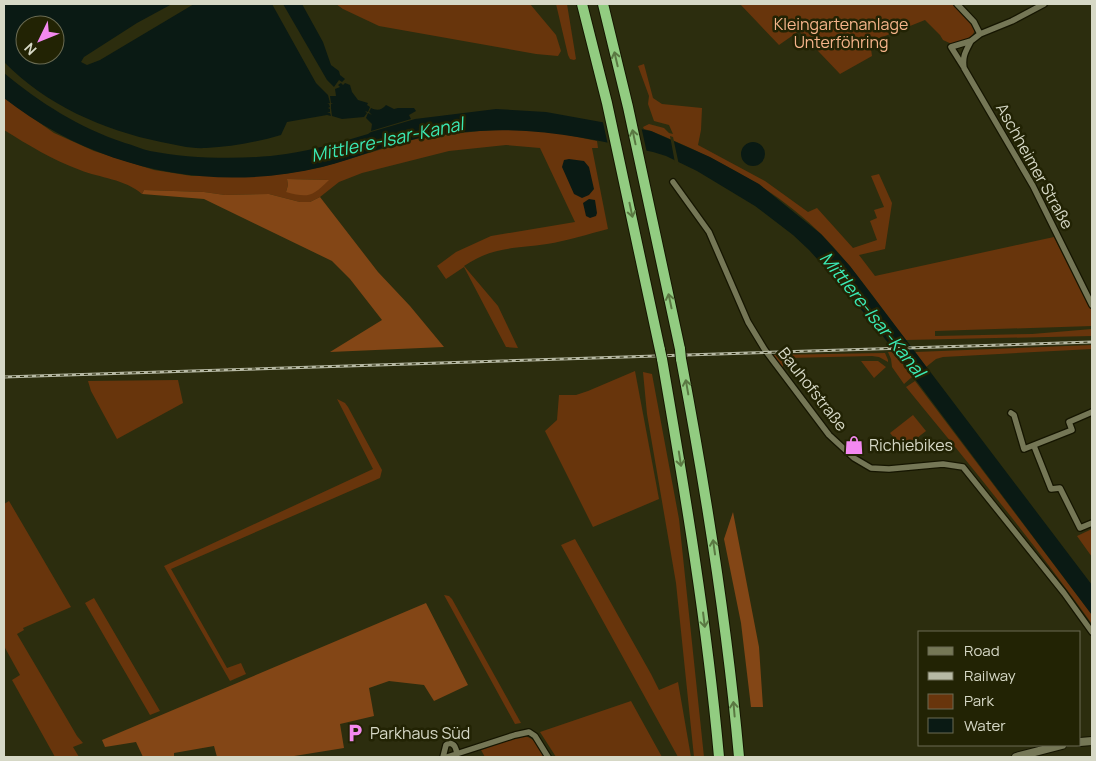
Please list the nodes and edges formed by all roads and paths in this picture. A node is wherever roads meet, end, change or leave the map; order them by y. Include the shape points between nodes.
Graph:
1 (582, 4) edge
2 (603, 4) edge
3 (957, 4) edge
4 (1044, 4) edge
5 (980, 34) junction
6 (971, 41) junction
7 (964, 68) junction
8 (673, 182) dead end
9 (1092, 305) edge
10 (1092, 412) edge
11 (1011, 413) dead end
12 (1034, 446) junction
13 (1092, 523) edge
14 (1092, 632) edge
15 (1058, 746) edge
16 (457, 754) junction
17 (445, 757) edge
18 (548, 757) edge
19 (719, 757) edge
20 (738, 757) edge
21 (1016, 757) edge

1 -> 19 highway via 620,162 679,450 701,599
20 -> 2 highway via 711,529 681,354
3 - 5 street via 974,22
4 - 5 street
5 - 6 street
6 - 7 street via 964,53
6 - 7 street, Aschheimer Straße via 951,47
7 - 9 street, Aschheimer Straße via 1033,186
8 - 14 street, Bauhofstraße via 709,232 748,322 764,350 829,435 854,458 871,468 943,464 963,467
10 - 12 street via 1070,422 1072,430
11 - 12 street via 1024,449
12 - 13 street via 1051,489 1060,488 1080,528
15 - 21 main road
16 - 17 street
16 - 17 street via 456,747 449,743
16 - 18 street via 529,732

